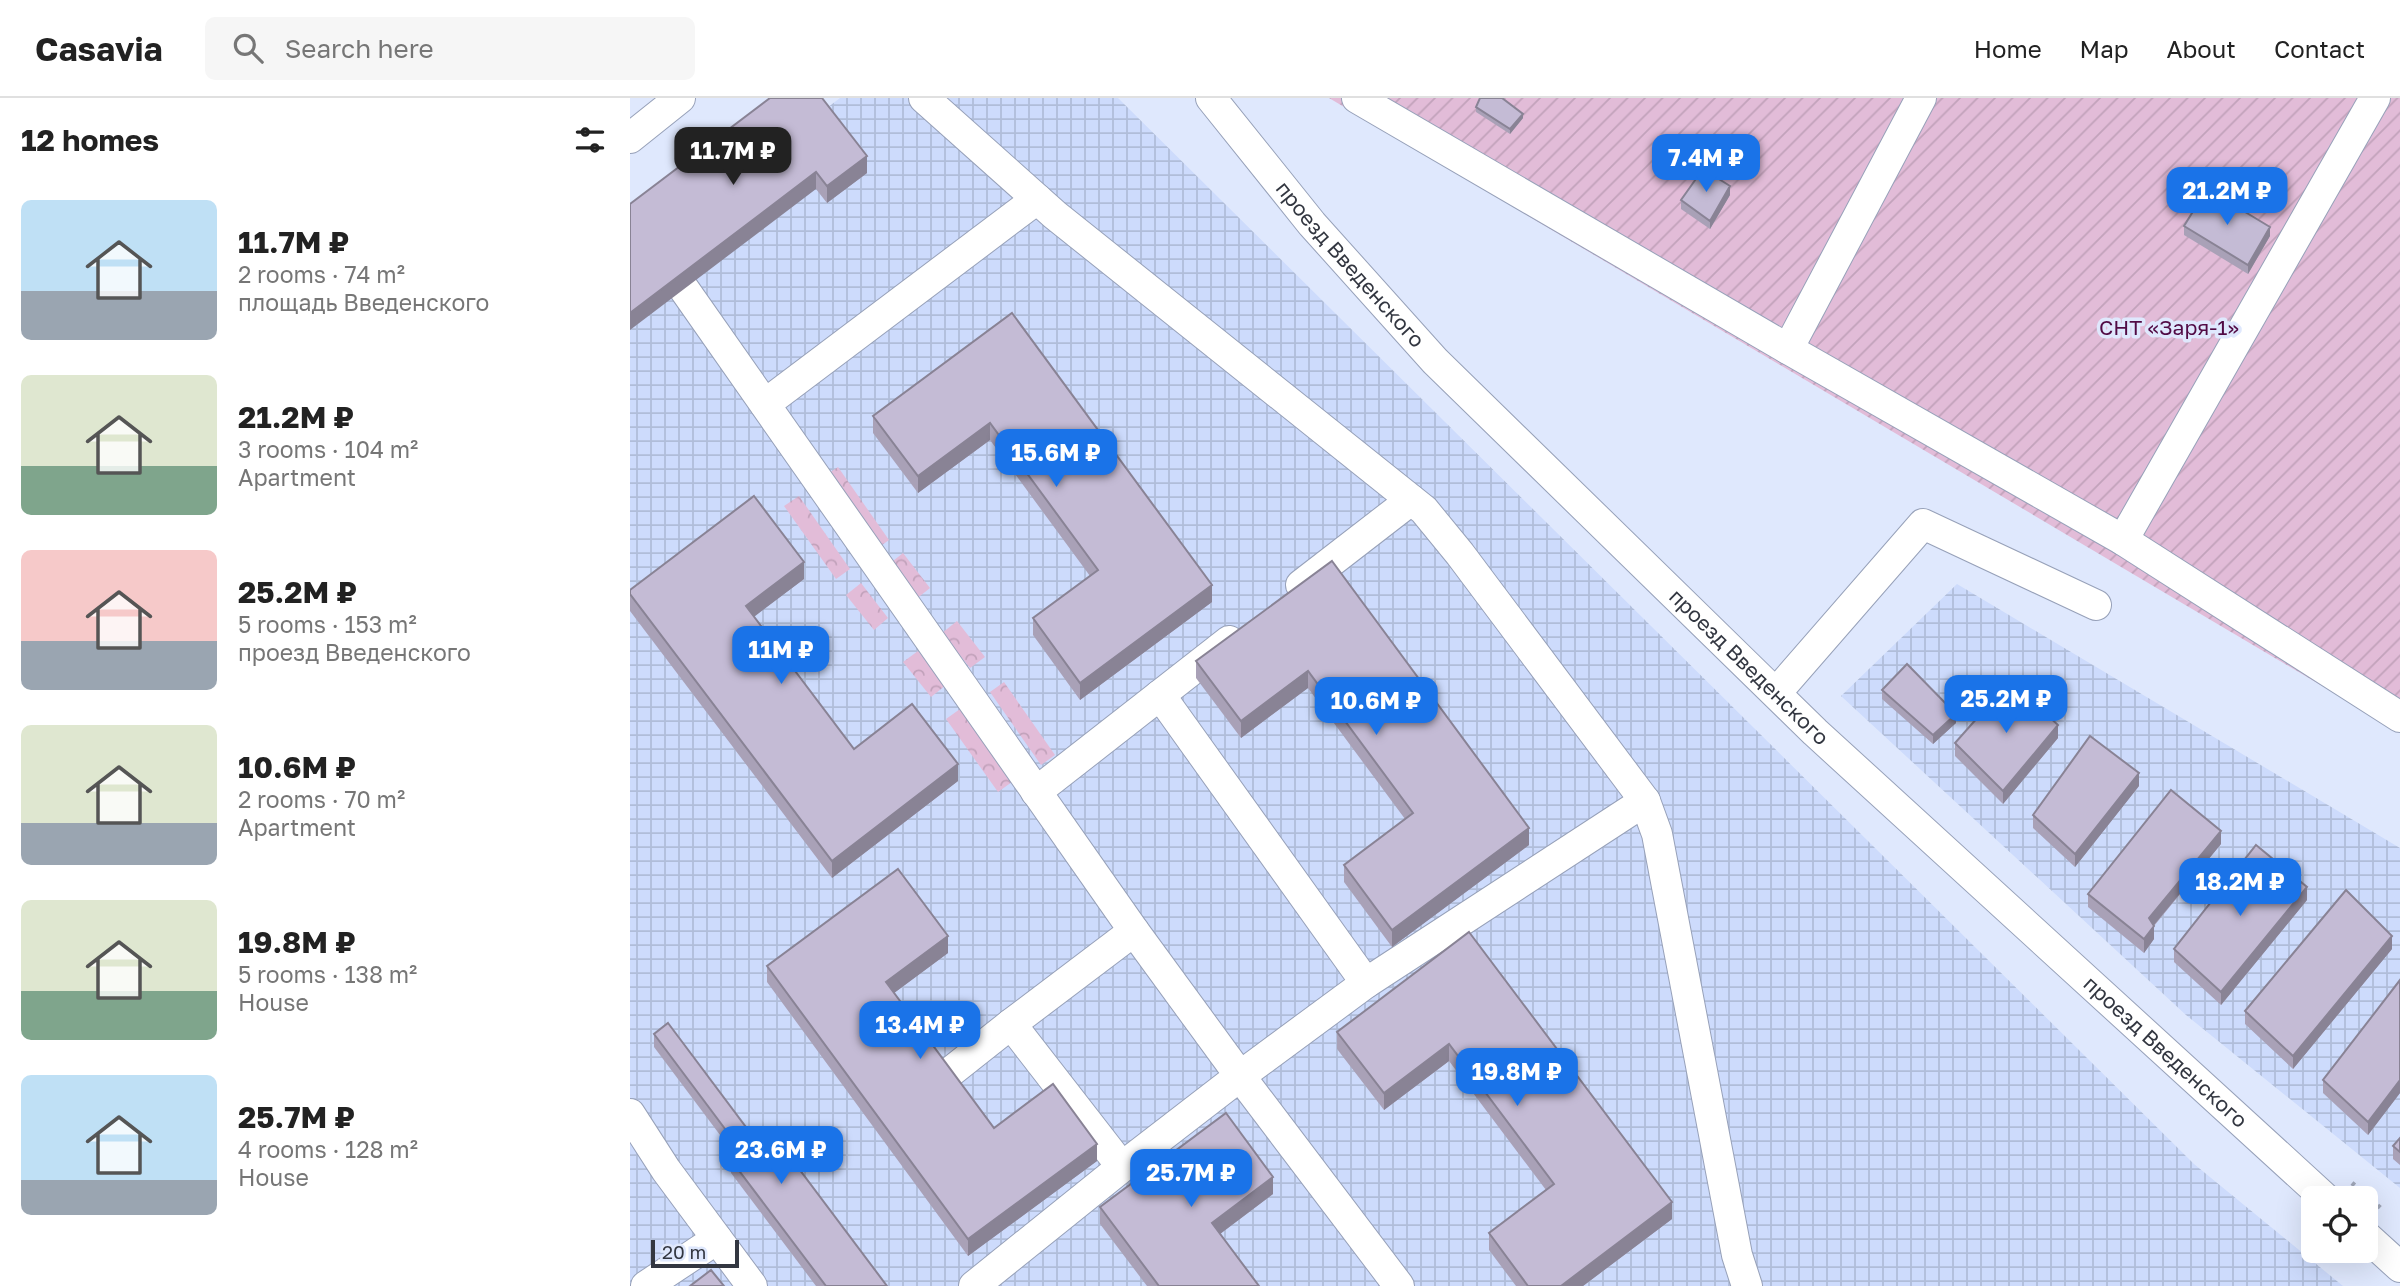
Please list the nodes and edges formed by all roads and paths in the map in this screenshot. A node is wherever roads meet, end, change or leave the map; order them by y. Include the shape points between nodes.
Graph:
1 (680, 98) edge
2 (924, 98) edge
3 (1210, 98) edge
4 (1357, 98) edge
5 (1921, 98) edge
6 (2375, 98) edge
7 (630, 138) edge
8 (1037, 199) junction
9 (684, 289) edge
10 (1788, 349) junction
11 (765, 404) junction
12 (1411, 499) junction
13 (2123, 540) junction
14 (1280, 602) edge
15 (2096, 604) dead end
16 (1247, 627) edge
17 (1776, 693) junction
18 (1160, 695) junction
19 (2400, 718) edge
20 (1036, 792) junction
21 (1645, 801) junction
22 (1134, 931) junction
23 (1366, 983) junction
24 (1011, 1024) junction
25 (1240, 1076) junction
26 (944, 1077) edge
27 (630, 1114) edge
28 (1122, 1167) junction
29 (2312, 1186) edge
30 (717, 1239) junction
31 (2378, 1247) edge
32 (2400, 1267) edge
33 (646, 1286) edge
34 (752, 1286) edge
35 (974, 1286) edge
36 (1399, 1286) edge
37 (1747, 1286) edge

1 - 7 street
2 - 8 street
3 - 17 street, проезд Введенского via 1312,223 1435,361
4 - 10 street
5 - 10 street
6 - 13 street
8 - 11 street
8 - 12 street
9 - 11 street
10 - 13 street
11 - 20 street
12 - 14 street
12 - 21 street via 1460,554
13 - 19 street
15 - 17 street via 1923,524
16 - 18 street
17 - 29 street, проезд Введенского
18 - 20 street
18 - 23 street
20 - 22 street
21 - 23 street
21 - 37 street via 1657,834 1737,1255
22 - 24 street
22 - 25 street
23 - 25 street
24 - 26 street
24 - 28 street
25 - 28 street
25 - 36 street
27 - 30 street
28 - 35 street
30 - 33 street
30 - 34 street
31 - 32 street

